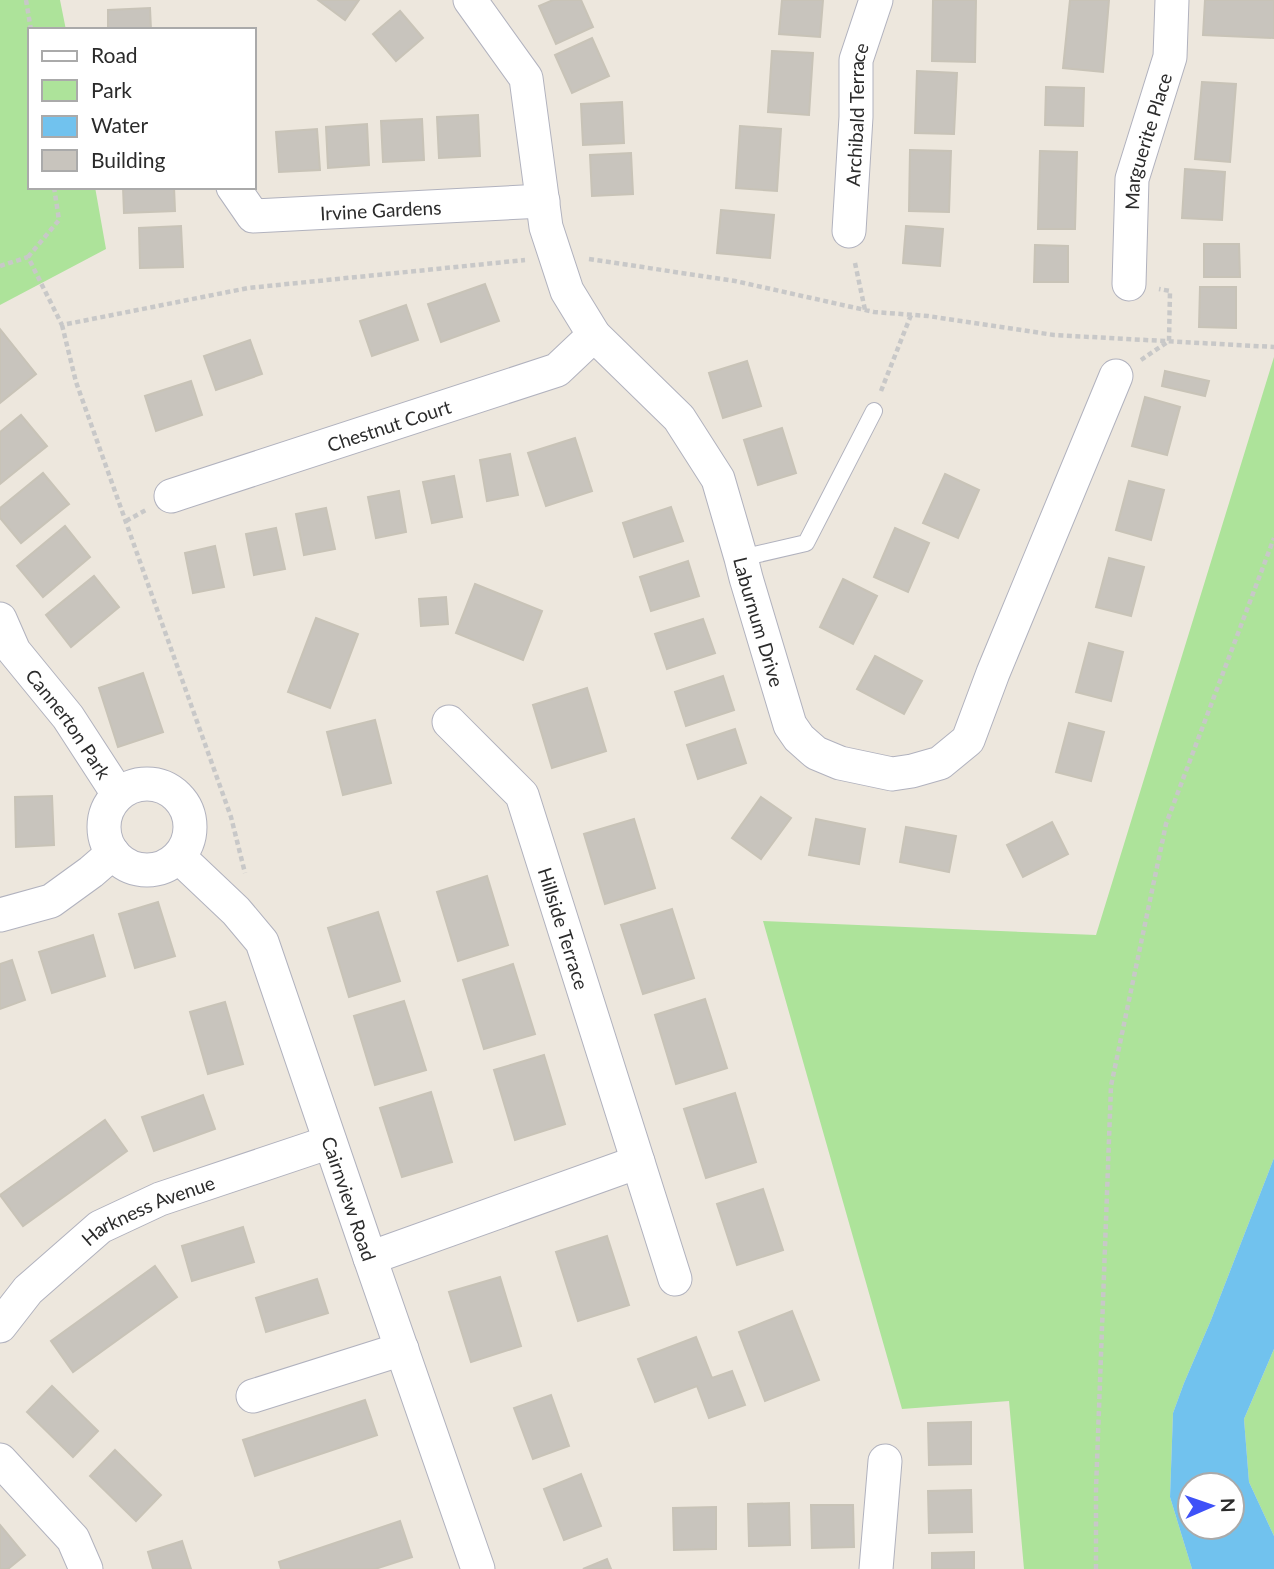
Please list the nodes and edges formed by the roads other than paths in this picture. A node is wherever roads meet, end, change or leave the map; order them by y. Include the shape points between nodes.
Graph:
1 (470, 0) edge
2 (876, 0) edge
3 (1172, 0) edge
4 (234, 189) edge
5 (543, 201) junction
6 (849, 231) road end
7 (1129, 284) road end
8 (594, 335) junction
9 (1116, 376) dead end
10 (874, 411) road end
11 (171, 496) dead end
12 (741, 558) junction
13 (0, 618) edge
14 (449, 722) dead end
15 (118, 794) junction
16 (113, 853) junction
17 (179, 857) junction
18 (0, 915) edge
19 (330, 1142) junction
20 (638, 1162) junction
21 (370, 1258) junction
22 (675, 1279) dead end
23 (0, 1326) edge
24 (402, 1349) junction
25 (253, 1396) dead end
26 (0, 1460) edge
27 (885, 1461) dead end
28 (86, 1569) edge
29 (478, 1569) edge
30 (876, 1569) edge

1 - 5 street, Laburnum Drive via 526,78
2 - 6 street, Archibald Terrace via 856,60
3 - 7 street, Marguerite Place via 1170,57 1132,179
4 - 5 street, Irvine Gardens via 253,216
5 - 8 street, Laburnum Drive via 546,227 567,291
8 - 11 street, Chestnut Court via 557,370
8 - 12 street, Laburnum Drive via 679,418 718,479
9 - 12 street, Laburnum Drive via 968,740 940,762 892,774 873,771 816,753 799,738 790,725
10 - 12 lane via 806,543
13 - 15 street, Cannerton Park via 14,652 68,717
14 - 20 street, Hillside Terrace via 522,795
15 - 16 street, Cannerton Park via 103,829
15 - 17 street, Cannerton Park via 131,787 159,785 183,802 190,830
16 - 17 street via 137,869 152,870
16 - 18 street via 51,901
17 - 19 street, Cairnview Road via 262,942
19 - 21 street, Cairnview Road
19 - 23 street, Harkness Avenue via 160,1199 100,1227 27,1290
20 - 21 street
20 - 22 street, Hillside Terrace
21 - 24 street, Cairnview Road
24 - 25 street
24 - 29 street, Cairnview Road
26 - 28 street via 73,1539
27 - 30 street

